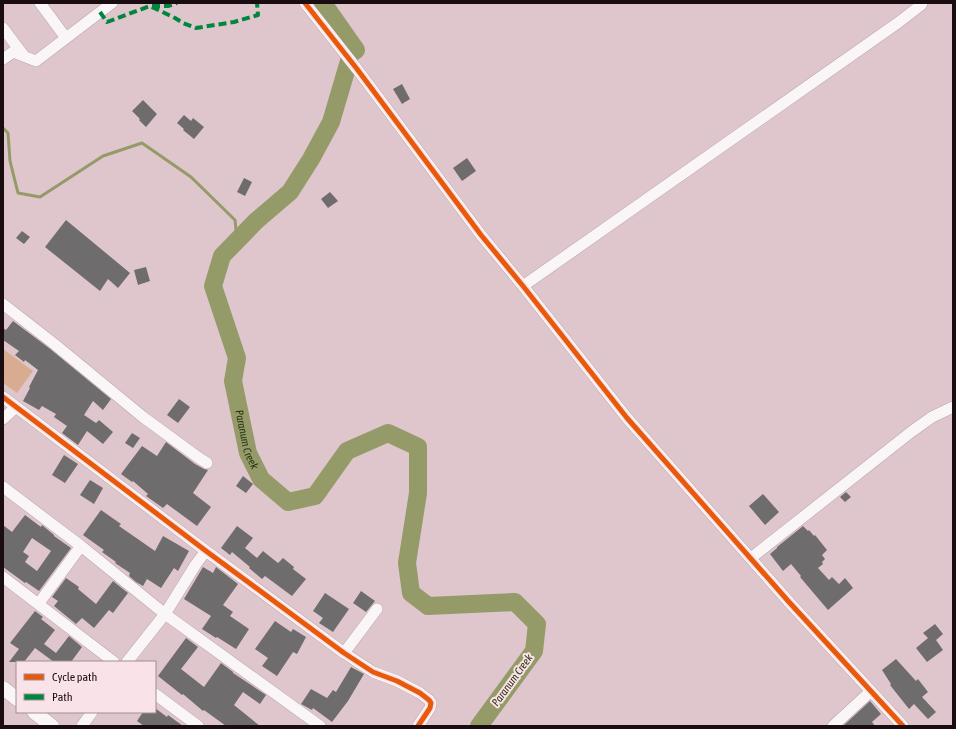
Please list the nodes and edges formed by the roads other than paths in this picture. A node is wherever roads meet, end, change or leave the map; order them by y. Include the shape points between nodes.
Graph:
1 (40, 3) edge
2 (112, 3) edge
3 (305, 3) edge
4 (922, 3) edge
5 (97, 8) edge
6 (3, 28) edge
7 (66, 38) junction
8 (24, 56) junction
9 (3, 59) edge
10 (523, 286) junction
11 (3, 304) edge
12 (3, 397) edge
13 (16, 406) junction
14 (953, 407) edge
15 (3, 419) edge
16 (207, 463) dead end
17 (3, 487) edge
18 (81, 546) junction
19 (206, 551) junction
20 (751, 558) junction
21 (3, 577) edge
22 (38, 603) junction
23 (377, 609) dead end
24 (165, 614) junction
25 (344, 653) junction
26 (113, 661) edge
27 (128, 661) edge
28 (3, 688) edge
29 (871, 691) junction
30 (156, 695) edge
31 (16, 698) edge
32 (35, 713) edge
33 (91, 713) edge
34 (52, 726) edge
35 (82, 726) edge
36 (198, 726) edge
37 (320, 726) edge
38 (418, 726) edge
39 (833, 726) edge
40 (903, 726) edge

1 - 7 street
2 - 5 street
3 - 10 street via 481,235
4 - 10 street via 893,27
5 - 7 street
6 - 8 street
7 - 8 street via 36,61
8 - 9 street via 13,52
10 - 20 street via 627,418
11 - 16 street via 143,417
12 - 13 street
13 - 15 street
13 - 19 street
14 - 20 street via 932,417 911,432
17 - 18 street
18 - 22 street
18 - 24 street
19 - 24 street
19 - 25 street
20 - 29 street
21 - 22 street
22 - 26 street
23 - 25 street
24 - 27 street
24 - 37 street
25 - 38 street via 373,672 397,681 429,700 430,708
28 - 31 main road
29 - 39 street
29 - 40 street
30 - 36 street
32 - 34 main road
33 - 35 street

